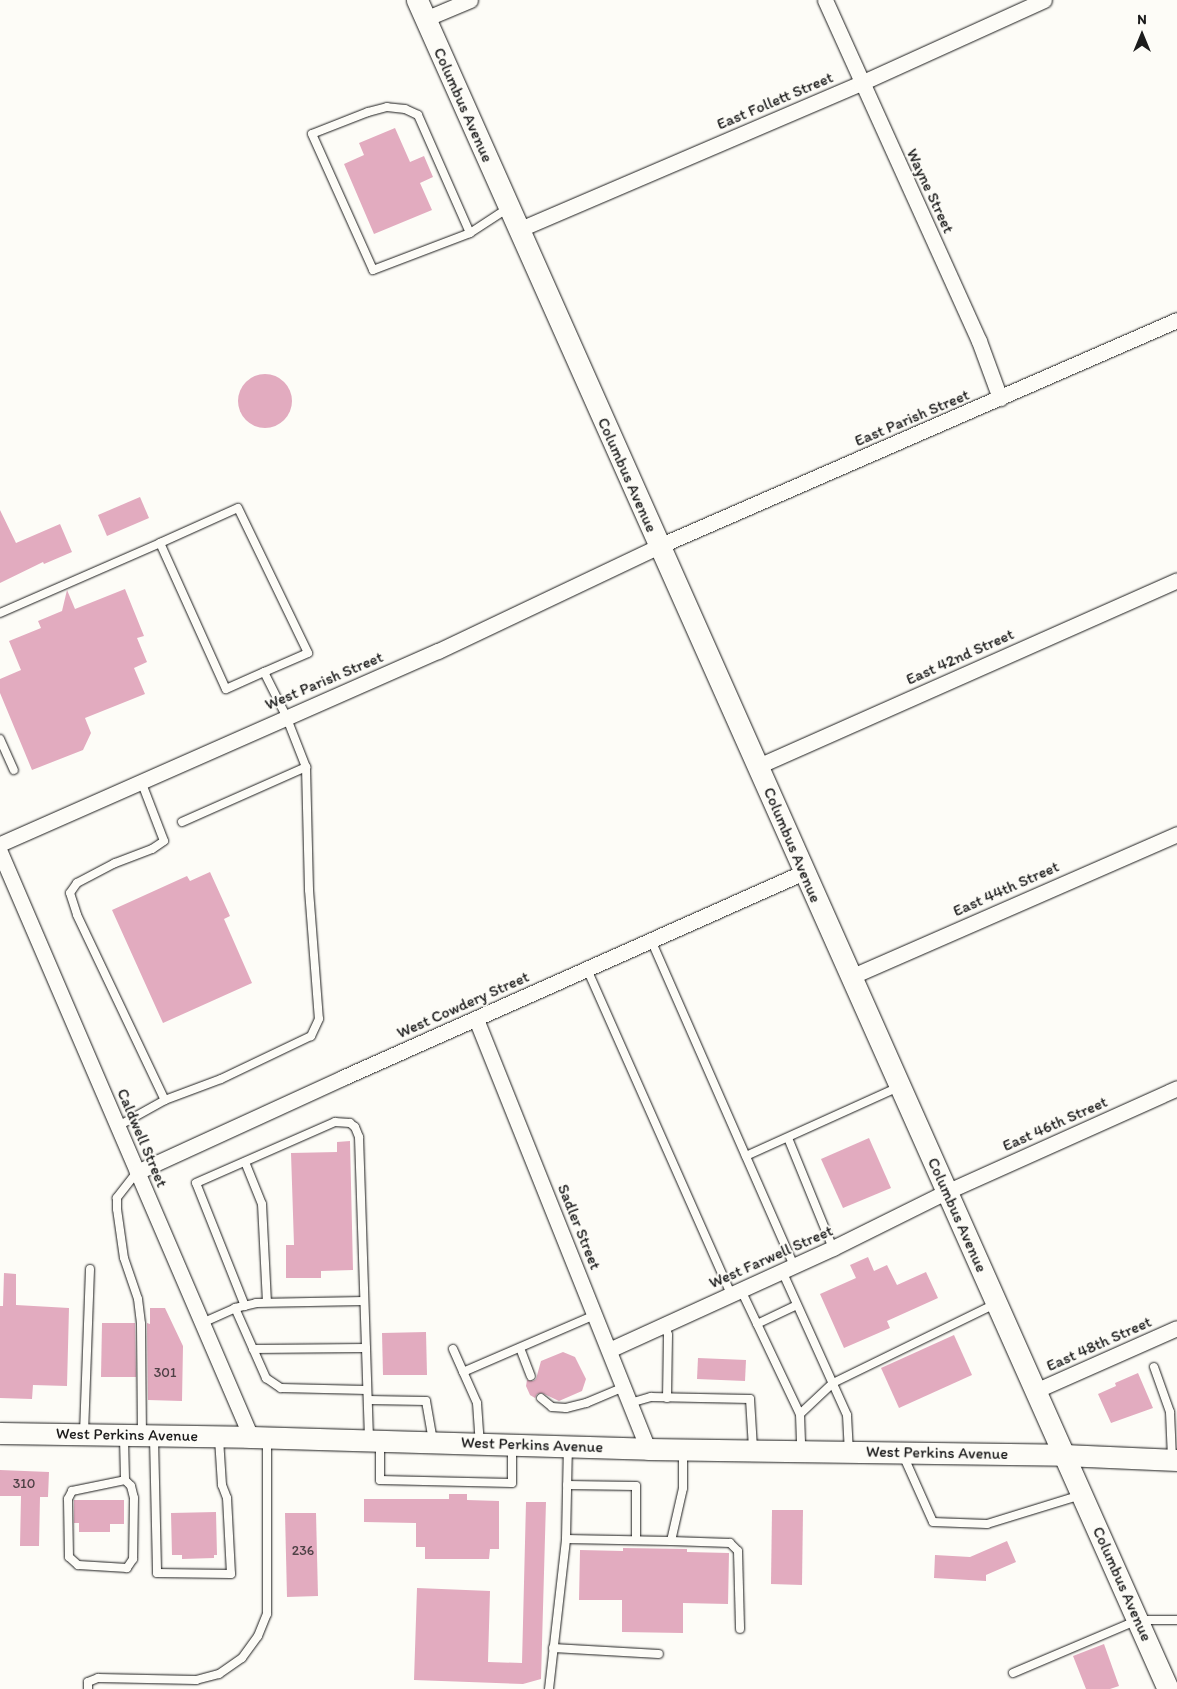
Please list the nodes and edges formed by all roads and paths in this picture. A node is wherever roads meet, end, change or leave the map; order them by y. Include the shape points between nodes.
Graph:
1 (470, 0) edge
2 (825, 0) edge
3 (1044, 0) edge
4 (421, 9) edge
5 (861, 83) junction
6 (508, 208) junction
7 (518, 230) junction
8 (470, 233) junction
9 (1177, 320) edge
10 (1000, 398) junction
11 (160, 543) junction
12 (659, 546) junction
13 (1177, 580) edge
14 (0, 613) edge
15 (264, 672) junction
16 (286, 716) junction
17 (0, 739) edge
18 (306, 766) junction
19 (758, 766) junction
20 (14, 770) dead end
21 (141, 781) junction
22 (182, 822) dead end
23 (1177, 834) edge
24 (0, 844) edge
25 (0, 852) edge
26 (804, 872) junction
27 (651, 940) junction
28 (588, 969) junction
29 (850, 977) junction
30 (476, 1019) junction
31 (899, 1087) junction
32 (1177, 1088) edge
33 (165, 1100) junction
34 (118, 1126) junction
35 (788, 1138) junction
36 (746, 1156) junction
37 (245, 1162) junction
38 (137, 1172) junction
39 (946, 1192) junction
40 (833, 1248) junction
41 (788, 1268) junction
42 (90, 1269) dead end
43 (736, 1292) junction
44 (364, 1301) junction
45 (267, 1302) junction
46 (996, 1303) junction
47 (797, 1305) junction
48 (245, 1306) junction
49 (235, 1308) junction
50 (595, 1315) junction
51 (202, 1323) junction
52 (665, 1324) junction
53 (757, 1324) junction
54 (1177, 1328) edge
55 (366, 1348) junction
56 (520, 1348) junction
57 (253, 1349) junction
58 (454, 1350) dead end
59 (609, 1350) junction
60 (1154, 1367) dead end
61 (463, 1372) junction
62 (531, 1376) dead end
63 (832, 1383) junction
64 (624, 1387) junction
65 (367, 1390) junction
66 (1035, 1391) junction
67 (541, 1398) dead end
68 (667, 1398) junction
69 (368, 1400) junction
70 (630, 1403) junction
71 (800, 1414) junction
72 (0, 1433) edge
73 (84, 1435) junction
74 (140, 1436) junction
75 (219, 1437) junction
76 (259, 1438) junction
77 (375, 1441) junction
78 (434, 1443) junction
79 (481, 1444) junction
80 (512, 1445) junction
81 (568, 1446) junction
82 (648, 1449) junction
83 (683, 1449) junction
84 (753, 1450) junction
85 (802, 1451) junction
86 (849, 1452) junction
87 (902, 1453) junction
88 (1064, 1454) junction
89 (1174, 1460) edge
90 (125, 1480) junction
91 (567, 1485) junction
92 (1083, 1495) junction
93 (566, 1539) junction
94 (636, 1540) junction
95 (672, 1541) junction
96 (1138, 1620) junction
97 (1177, 1620) edge
98 (740, 1629) dead end
99 (553, 1648) junction
100 (660, 1654) dead end
101 (1013, 1673) dead end
102 (88, 1689) edge
103 (549, 1689) edge
104 (1168, 1689) edge

1 - 4 street
2 - 5 street, Wayne Street
3 - 5 street, East Follett Street
4 - 6 main road, Columbus Avenue
5 - 7 street, East Follett Street
5 - 10 street, Wayne Street via 979,341
6 - 7 main road, Columbus Avenue
6 - 8 lane
7 - 12 main road, Columbus Avenue
8 - 8 lane via 373,270 312,134 387,107 405,109 418,115
9 - 10 street, East Parish Street
10 - 12 street, East Parish Street
11 - 14 lane
11 - 15 lane via 226,689
11 - 15 lane via 238,508 308,654
12 - 16 street, West Parish Street via 438,651
12 - 19 main road, Columbus Avenue
13 - 19 street, East 42nd Street
15 - 16 lane
16 - 18 lane
16 - 21 street, West Parish Street
17 - 20 lane
18 - 22 lane
18 - 33 lane via 309,890 319,1019 312,1036 221,1079
19 - 26 main road, Columbus Avenue
21 - 24 street, West Parish Street
21 - 33 lane via 164,840 152,849 115,863 77,884 70,893 77,915
23 - 29 street, East 44th Street
25 - 34 street, Caldwell Street
26 - 27 street, West Cowdery Street
26 - 29 main road, Columbus Avenue
27 - 28 street, West Cowdery Street
27 - 36 lane
28 - 30 street, West Cowdery Street
28 - 43 lane
29 - 31 main road, Columbus Avenue
30 - 38 street, West Cowdery Street
30 - 50 street, Sadler Street
31 - 35 lane
31 - 39 main road, Columbus Avenue
32 - 39 street, East 46th Street
33 - 34 lane
34 - 38 street, Caldwell Street
35 - 36 lane
35 - 40 lane
36 - 41 lane
37 - 44 lane via 335,1122 350,1123 355,1128 359,1137
37 - 45 lane via 262,1204
37 - 48 lane via 196,1183
38 - 51 street, Caldwell Street
38 - 74 lane via 117,1198 117,1209 124,1258 138,1299 141,1324
39 - 40 street, West Farwell Street
39 - 46 main road, Columbus Avenue
40 - 41 street, West Farwell Street
41 - 43 street, West Farwell Street
41 - 47 lane
42 - 73 lane
43 - 52 street, West Farwell Street
43 - 53 lane
44 - 45 lane
44 - 55 lane
45 - 48 lane
46 - 63 lane
46 - 66 main road, Columbus Avenue
47 - 53 lane
47 - 63 lane
48 - 49 lane
49 - 51 lane
49 - 57 lane
50 - 56 lane
50 - 59 street, Sadler Street
51 - 76 street, Caldwell Street
52 - 59 street, West Farwell Street
52 - 68 lane via 668,1335
53 - 71 lane
54 - 66 street, East 48th Street
55 - 57 lane
55 - 65 lane
56 - 61 lane
56 - 62 lane
57 - 65 lane via 266,1378 281,1388
58 - 61 lane
59 - 64 street, Sadler Street
60 - 89 lane via 1170,1412
61 - 79 lane via 477,1403
63 - 71 lane
63 - 86 lane via 847,1416
64 - 67 lane via 566,1408 552,1407
64 - 70 street, Sadler Street
65 - 69 lane
66 - 88 main road, Columbus Avenue
68 - 70 lane via 651,1397
68 - 84 lane via 750,1399
69 - 77 lane
69 - 78 lane via 426,1402
70 - 82 street, Sadler Street
71 - 85 lane
72 - 73 main road, West Perkins Avenue
73 - 74 main road, West Perkins Avenue
74 - 75 main road, West Perkins Avenue
74 - 75 lane via 157,1573 231,1574 227,1498 222,1485
74 - 90 lane
75 - 76 main road, West Perkins Avenue
76 - 77 main road, West Perkins Avenue
76 - 102 lane via 266,1614 258,1636 242,1658 219,1674 196,1680 98,1678 88,1682
77 - 78 main road, West Perkins Avenue
77 - 80 lane via 380,1480 512,1483
78 - 79 main road, West Perkins Avenue
79 - 80 main road, West Perkins Avenue
80 - 81 main road, West Perkins Avenue
81 - 82 main road, West Perkins Avenue
81 - 91 lane
82 - 83 main road, West Perkins Avenue
83 - 84 main road, West Perkins Avenue
83 - 95 lane via 684,1488
84 - 85 main road, West Perkins Avenue
85 - 86 main road, West Perkins Avenue
86 - 87 main road, West Perkins Avenue
87 - 88 main road, West Perkins Avenue
87 - 92 lane via 933,1522 987,1524
88 - 89 main road, West Perkins Avenue
88 - 92 main road, Columbus Avenue
90 - 90 lane via 131,1486 134,1498 133,1559 127,1568 78,1565 69,1558 68,1499 72,1491
91 - 93 lane
91 - 94 lane via 636,1486
92 - 96 main road, Columbus Avenue
93 - 94 lane
93 - 99 lane
94 - 95 lane
95 - 98 lane via 730,1543 738,1550
96 - 97 lane
96 - 101 lane
96 - 104 main road, Columbus Avenue
99 - 100 lane
99 - 103 lane

